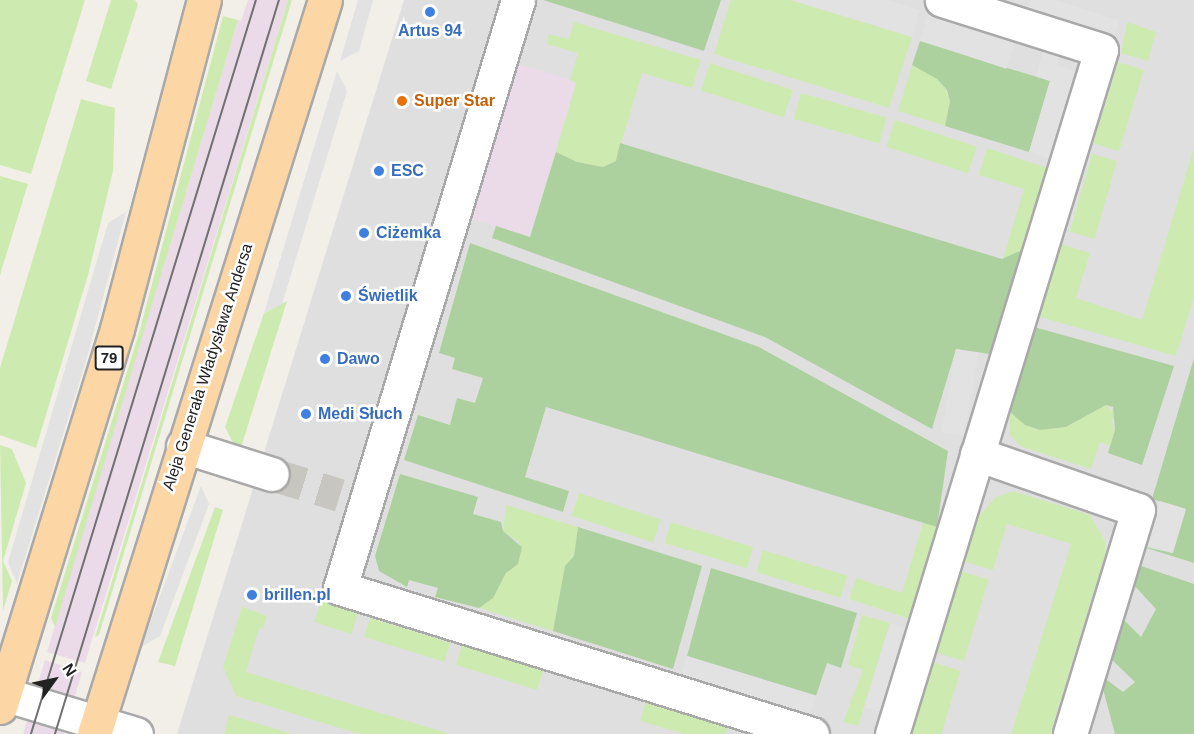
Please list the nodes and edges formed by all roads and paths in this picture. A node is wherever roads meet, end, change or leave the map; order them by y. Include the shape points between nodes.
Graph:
1 (204, 0) edge
2 (325, 0) edge
3 (518, 0) edge
4 (942, 0) edge
5 (183, 446) junction
6 (977, 454) junction
7 (272, 474) tunnel mouth
8 (1, 698) edge
9 (96, 728) edge
10 (136, 734) edge
11 (812, 734) edge
12 (892, 734) edge
13 (1070, 734) edge

1 - 8 main road, 79 via 117,329
2 - 5 main road, Aleja Generała Władysława Andersa
3 - 11 street via 353,498 340,588
4 - 6 street via 1101,50
5 - 7 street
5 - 9 main road, Aleja Generała Władysława Andersa
6 - 12 street
6 - 13 street via 1138,510
8 - 9 street
9 - 10 street

